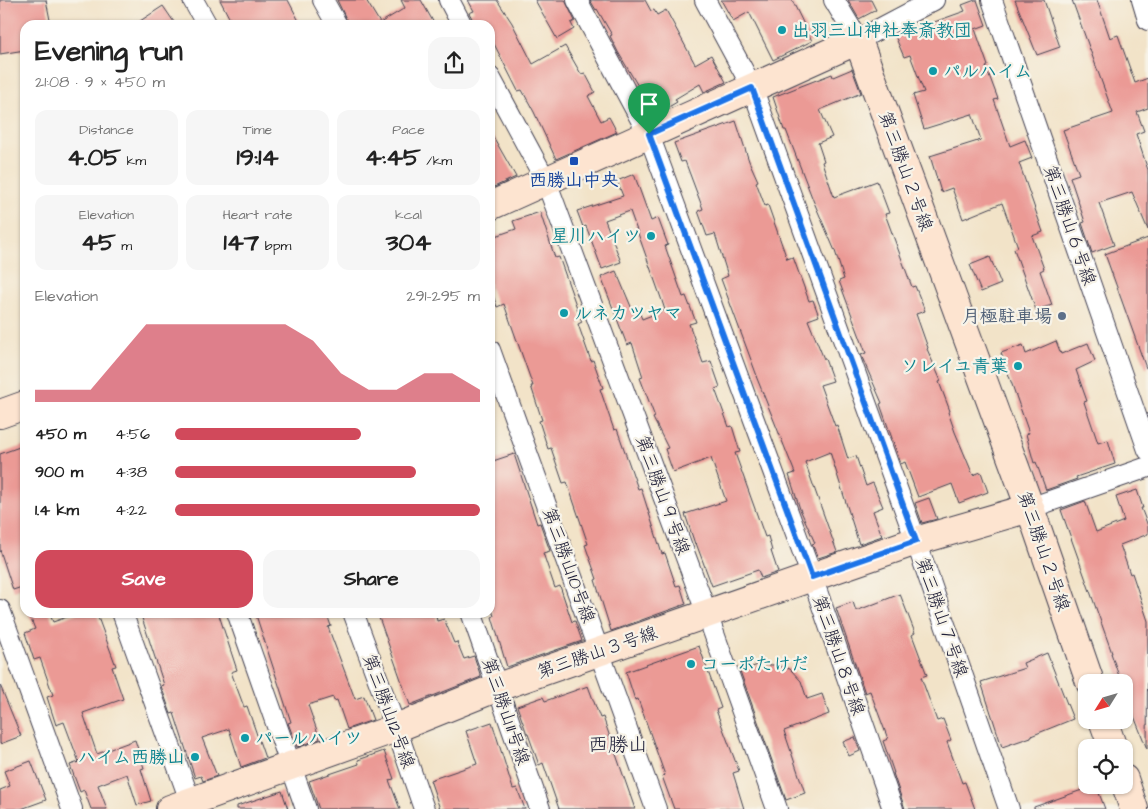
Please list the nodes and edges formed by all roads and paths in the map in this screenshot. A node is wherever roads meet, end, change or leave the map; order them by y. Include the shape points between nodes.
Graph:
1 (193, 0) edge
2 (323, 0) edge
3 (449, 0) edge
4 (577, 0) edge
5 (705, 0) edge
6 (834, 0) edge
7 (934, 0) edge
8 (992, 0) edge
9 (1142, 0) edge
10 (204, 20) edge
11 (333, 20) edge
12 (459, 20) edge
13 (1148, 20) edge
14 (858, 40) junction
15 (495, 86) edge
16 (752, 88) junction
17 (649, 134) junction
18 (546, 181) junction
19 (495, 204) edge
20 (495, 364) edge
21 (20, 407) edge
22 (0, 414) edge
23 (1148, 450) edge
24 (1148, 467) edge
25 (1030, 508) junction
26 (916, 541) junction
27 (812, 577) junction
28 (0, 610) edge
29 (707, 614) junction
30 (124, 618) edge
31 (238, 618) edge
32 (355, 618) edge
33 (474, 618) edge
34 (600, 652) junction
35 (1087, 674) edge
36 (498, 687) junction
37 (396, 728) junction
38 (291, 765) junction
39 (1129, 794) edge
40 (184, 806) edge
41 (72, 809) edge
42 (306, 809) edge
43 (424, 809) edge
44 (540, 809) edge
45 (656, 809) edge
46 (777, 809) edge
47 (893, 809) edge
48 (1009, 809) edge
49 (1134, 809) edge

1 - 10 street
2 - 11 street
3 - 12 street
4 - 17 street, 第三勝山８号線
5 - 16 street, 第三勝山７号線
6 - 14 street
7 - 14 street
8 - 23 street, 第三勝山６号線
9 - 13 street
14 - 16 street
14 - 25 street, 第三勝山２号線
15 - 18 street, 第三勝山９号線
16 - 17 street
16 - 26 street, 第三勝山７号線
17 - 18 street
17 - 27 street, 第三勝山８号線
18 - 19 street
18 - 29 street, 第三勝山９号線
20 - 34 street, 第三勝山10号線
21 - 22 street
24 - 25 street
25 - 26 street, 第三勝山３号線
25 - 35 street, 第三勝山２号線
26 - 27 street, 第三勝山３号線
26 - 48 street, 第三勝山７号線
27 - 29 street, 第三勝山３号線
27 - 47 street, 第三勝山８号線
28 - 41 street
29 - 34 street, 第三勝山３号線
29 - 46 street, 第三勝山９号線
30 - 40 street
31 - 38 street
32 - 37 street, 第三勝山12号線
33 - 36 street, 第三勝山11号線
34 - 36 street, 第三勝山３号線
34 - 45 street, 第三勝山10号線
36 - 37 street, 第三勝山３号線
36 - 44 street, 第三勝山11号線
37 - 38 street, 第三勝山３号線
37 - 43 street, 第三勝山12号線
38 - 40 street, 第三勝山３号線
38 - 42 street
39 - 49 street

